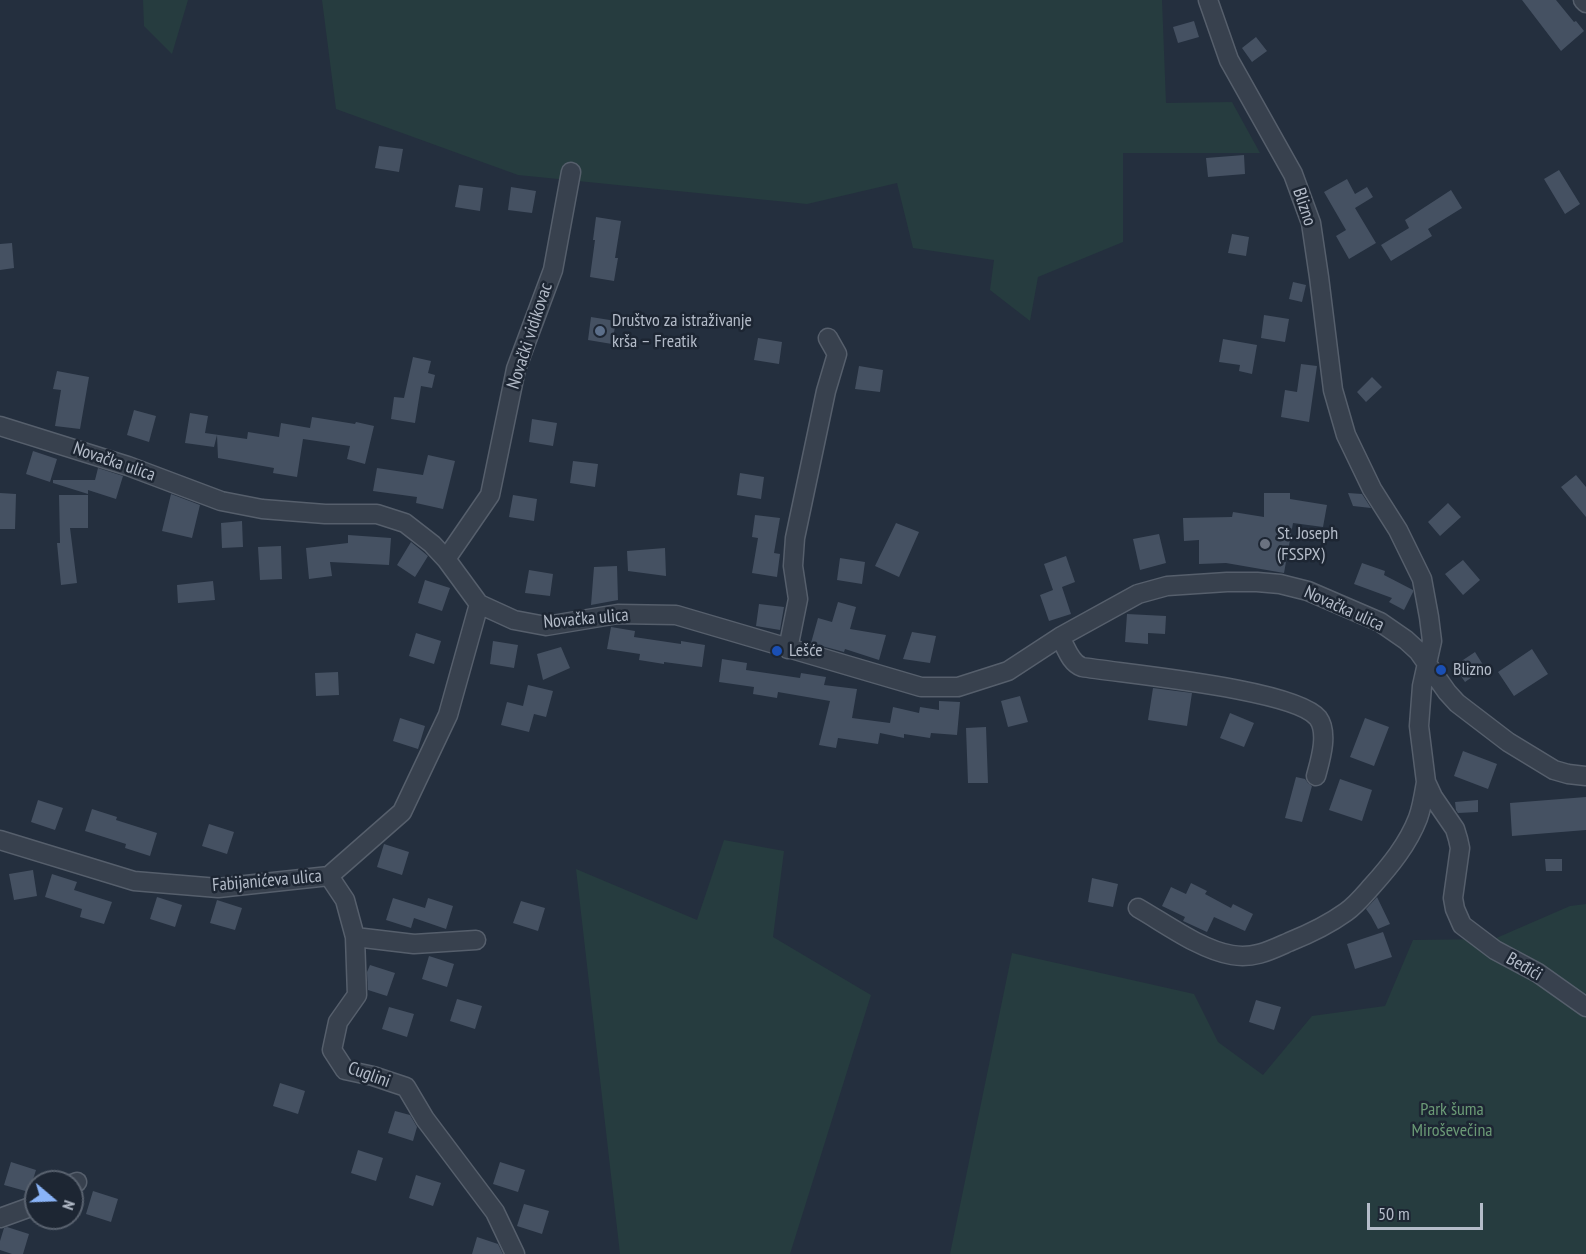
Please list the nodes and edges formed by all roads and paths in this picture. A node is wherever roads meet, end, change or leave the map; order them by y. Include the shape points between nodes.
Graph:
1 (1208, 0) edge
2 (1583, 0) edge
3 (1586, 3) edge
4 (571, 172) dead end
5 (828, 338) dead end
6 (0, 426) edge
7 (446, 559) junction
8 (479, 604) junction
9 (1060, 637) junction
10 (788, 649) junction
11 (1427, 662) junction
12 (1316, 776) dead end
13 (1586, 776) edge
14 (1426, 782) junction
15 (0, 840) edge
16 (329, 876) junction
17 (1138, 908) dead end
18 (355, 938) junction
19 (476, 940) dead end
20 (1586, 1007) edge
21 (24, 1209) edge
22 (0, 1218) edge
23 (514, 1254) edge

1 - 11 street, Blizno via 1229,60 1293,174 1311,223 1333,390 1346,435 1422,579 1432,641
2 - 3 street
4 - 7 street, Novački vidikovac via 553,270 516,369 490,495
5 - 10 street via 837,354 825,391 795,538 793,566 798,599
6 - 7 street, Novačka ulica via 128,466 221,501 272,510 377,514 405,523
7 - 8 street, Novačka ulica
8 - 10 street, Novačka ulica via 514,620 546,626 618,614 676,615
8 - 16 street, Fabijanićeva ulica via 448,715 402,812
9 - 10 street, Novačka ulica via 1008,671 958,687 921,687
9 - 11 street, Novačka ulica via 1152,589 1191,583 1257,582 1308,591 1380,622
9 - 12 street via 1073,661 1082,667 1259,694 1304,709 1320,720 1322,730
11 - 13 street, Novačka ulica via 1457,704 1508,742 1554,770
11 - 14 street, Blizno via 1419,726
14 - 17 street via 1418,817 1392,864 1348,911 1319,929 1259,955 1233,955 1212,950
14 - 20 street, Beđići via 1458,839 1453,898 1462,925
15 - 16 street, Fabijanićeva ulica via 134,881 218,888
16 - 18 street, Cuglini via 345,900
18 - 19 street via 414,944
18 - 23 street, Cuglini via 357,995 338,1022 332,1050 345,1070 406,1088 495,1212
21 - 22 street

